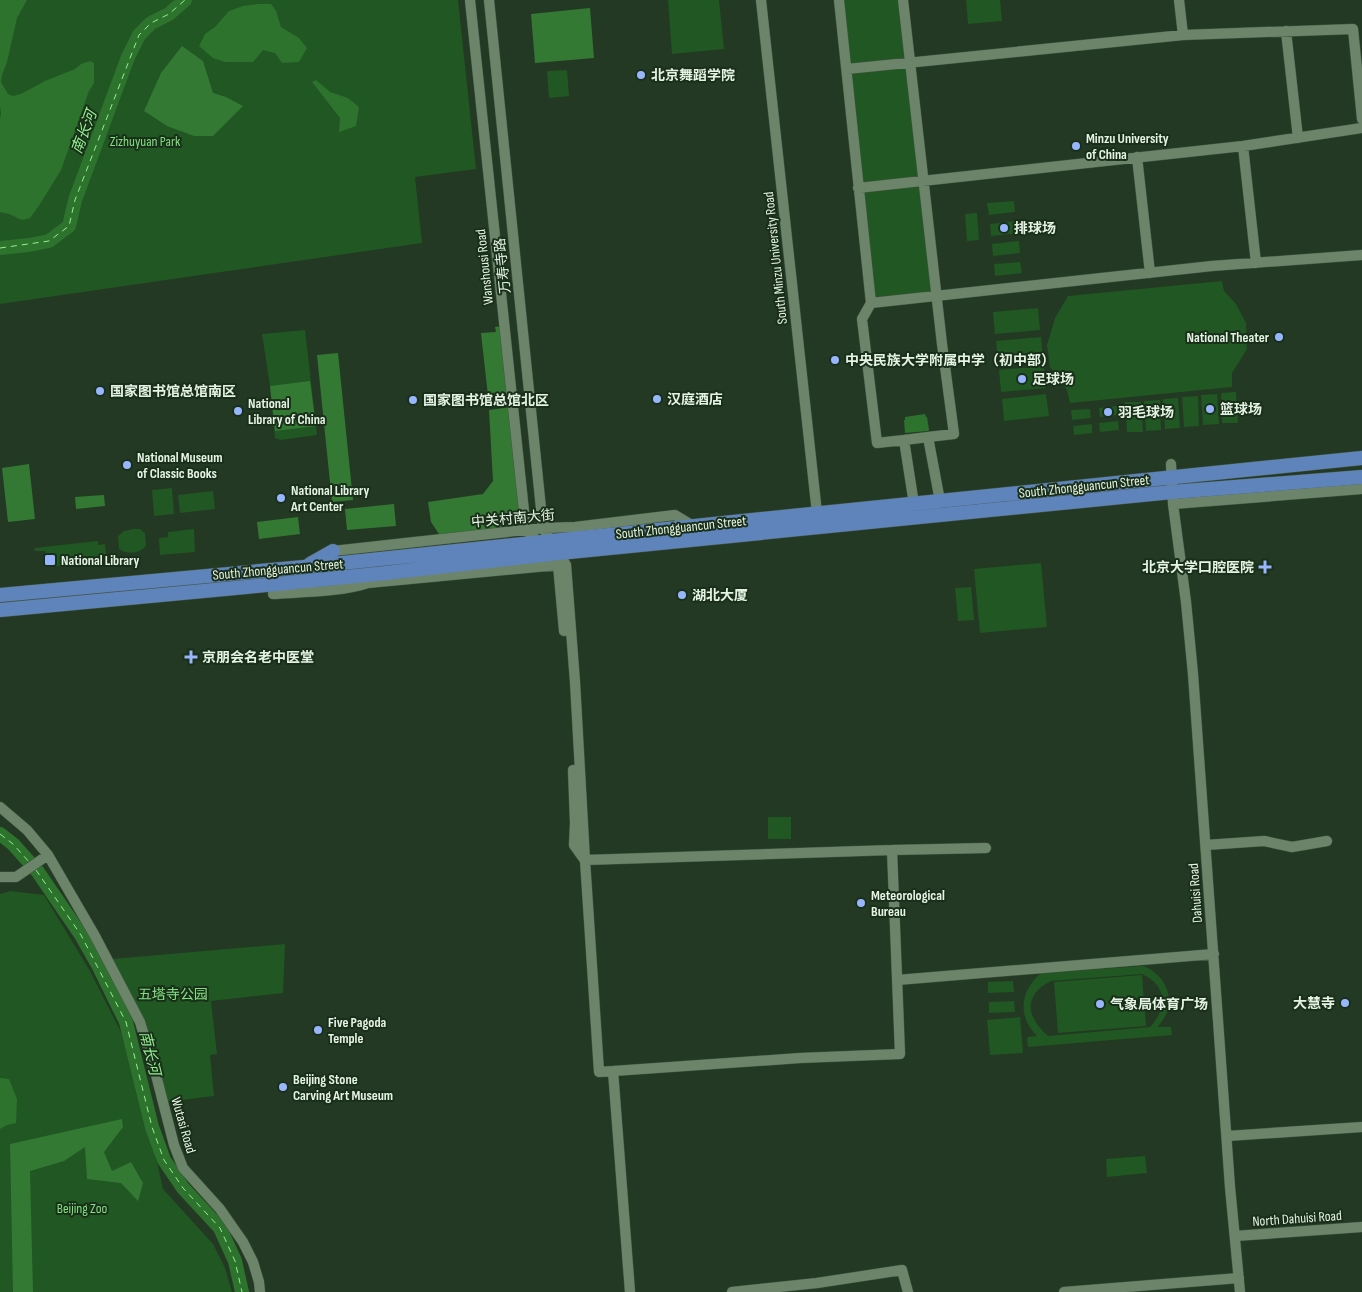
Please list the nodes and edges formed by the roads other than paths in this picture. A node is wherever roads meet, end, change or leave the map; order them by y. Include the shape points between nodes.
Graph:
1 (470, 0) edge
2 (489, 0) edge
3 (761, 0) edge
4 (839, 0) edge
5 (903, 0) edge
6 (1179, 0) edge
7 (1286, 31) junction
8 (1183, 35) junction
9 (910, 62) junction
10 (846, 69) junction
11 (1362, 119) edge
12 (1362, 128) edge
13 (1298, 138) junction
14 (1243, 146) junction
15 (1137, 157) junction
16 (923, 180) junction
17 (858, 188) junction
18 (1362, 255) edge
19 (1256, 263) junction
20 (1150, 273) junction
21 (937, 296) junction
22 (871, 303) junction
23 (928, 437) junction
24 (904, 440) junction
25 (1362, 458) edge
26 (1362, 477) edge
27 (1172, 484) junction
28 (1362, 489) edge
29 (940, 501) junction
30 (914, 504) junction
31 (817, 513) junction
32 (693, 526) junction
33 (543, 528) junction
34 (526, 530) junction
35 (333, 551) joint
36 (554, 553) junction
37 (304, 567) junction
38 (386, 573) junction
39 (368, 583) junction
40 (246, 587) junction
41 (273, 594) joint
42 (0, 595) edge
43 (0, 610) edge
44 (0, 807) edge
45 (1327, 841) dead end
46 (1206, 845) junction
47 (986, 848) dead end
48 (892, 850) junction
49 (48, 855) junction
50 (585, 860) junction
51 (0, 876) edge
52 (1214, 954) junction
53 (897, 980) junction
54 (613, 1071) junction
55 (1362, 1127) edge
56 (1227, 1136) junction
57 (1362, 1227) edge
58 (1235, 1236) junction
59 (1239, 1278) junction
60 (260, 1292) edge
61 (630, 1292) edge
62 (732, 1292) edge
63 (908, 1292) edge
64 (1064, 1292) edge
65 (1240, 1292) edge

1 - 34 street, Wanshousi Road
2 - 33 street, 万寿寺路
3 - 31 street, South Minzu University Road
4 - 10 street
5 - 9 street
6 - 8 street
7 - 8 street
7 - 11 street via 1352,29
7 - 13 street
8 - 9 street
9 - 10 street
9 - 16 street
10 - 17 street
12 - 13 street
13 - 14 street
14 - 15 street
14 - 19 street
15 - 16 street
15 - 20 street
16 - 17 street
16 - 21 street
17 - 22 street
18 - 19 street
19 - 20 street
20 - 21 street
21 - 22 street
21 - 23 street via 954,434
22 - 24 street via 862,318 877,442
23 - 24 street
23 - 29 street
24 - 30 street
25 - 27 main road, South Zhongguancun Street
26 - 27 main road, South Zhongguancun Street
27 - 28 street, South Zhongguancun Street
27 - 29 main road, South Zhongguancun Street
27 - 36 main road, South Zhongguancun Street
27 - 46 street, Dahuisi Road via 1187,611
29 - 30 main road, South Zhongguancun Street
30 - 31 main road, South Zhongguancun Street
31 - 32 main road, South Zhongguancun Street
32 - 33 street, 中关村南大街 via 676,515
32 - 36 main road, South Zhongguancun Street
33 - 34 street, 中关村南大街
33 - 36 street
34 - 35 street, 中关村南大街
34 - 36 street
35 - 37 main road
36 - 37 main road, South Zhongguancun Street
36 - 38 main road, South Zhongguancun Street
36 - 39 street
36 - 50 street via 575,682
37 - 42 main road, South Zhongguancun Street
38 - 39 main road
38 - 40 main road, South Zhongguancun Street
39 - 41 street via 358,587
40 - 41 main road
40 - 43 main road, South Zhongguancun Street
44 - 49 street, Wutasi Road via 27,830
45 - 46 street via 1292,847 1264,841
46 - 52 street, Dahuisi Road
47 - 48 street
48 - 50 street
48 - 53 street
49 - 51 street via 16,877
49 - 60 street, Wutasi Road via 140,1022 183,1168 220,1209 243,1242 253,1262
50 - 54 street via 599,1072
52 - 53 street
52 - 56 street, Dahuisi Road
53 - 54 street via 900,1054
54 - 61 street
55 - 56 street
56 - 58 street, Dahuisi Road
57 - 58 street, North Dahuisi Road
58 - 59 street, Dahuisi Road
59 - 64 street
59 - 65 street, Dahuisi Road
62 - 63 street via 902,1270

